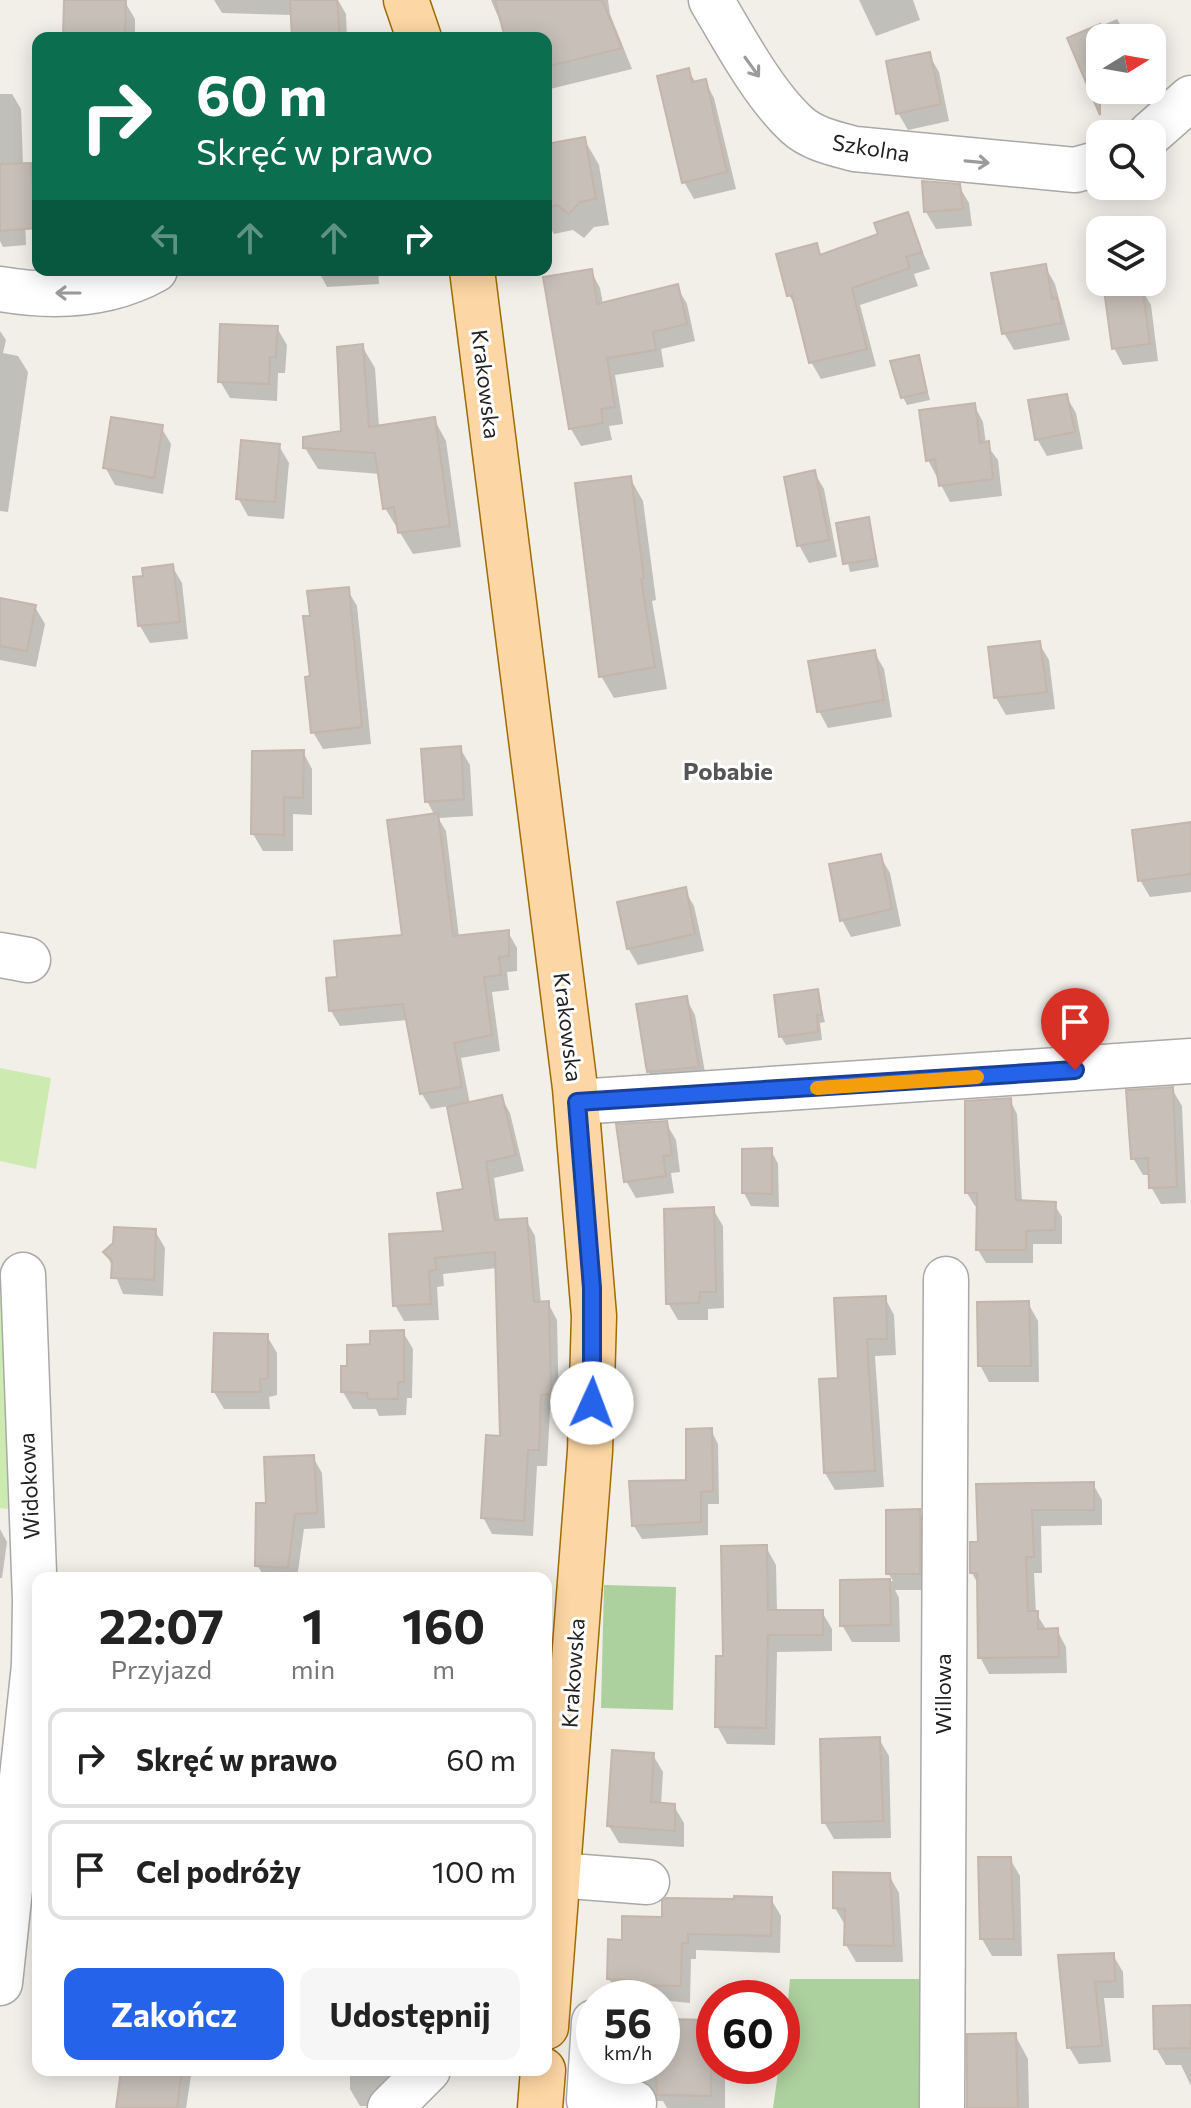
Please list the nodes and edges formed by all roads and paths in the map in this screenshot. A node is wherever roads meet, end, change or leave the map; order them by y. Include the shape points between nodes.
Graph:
1 (406, 0) edge
2 (711, 0) edge
3 (417, 32) edge
4 (1191, 98) edge
5 (1166, 120) edge
6 (1086, 167) edge
7 (144, 276) edge
8 (473, 276) edge
9 (0, 289) edge
10 (1191, 1061) edge
11 (577, 1102) junction
12 (23, 1275) dead end
13 (946, 1279) dead end
14 (32, 1594) edge
15 (32, 1684) edge
16 (557, 1875) junction
17 (647, 1882) dead end
18 (552, 1921) edge
19 (0, 1983) edge
20 (576, 2012) edge
21 (552, 2014) edge
22 (422, 2076) edge
23 (543, 2076) edge
24 (591, 2084) edge
25 (634, 2103) dead end
26 (390, 2108) edge
27 (540, 2108) edge
28 (942, 2108) edge

1 - 3 main road
2 -> 6 street, Szkolna via 747,60 798,126 826,141 855,149
4 - 5 street
7 -> 9 street via 84,293
8 - 11 main road, Krakowska
10 - 11 street
11 - 16 main road, Krakowska via 589,1218 594,1372
12 - 14 street, Widokowa
13 - 28 street, Willowa
15 - 19 street, Widokowa
16 - 17 street
16 - 18 main road, Krakowska
20 - 21 street
22 - 26 street
23 - 27 main road
24 - 25 street via 589,2100

